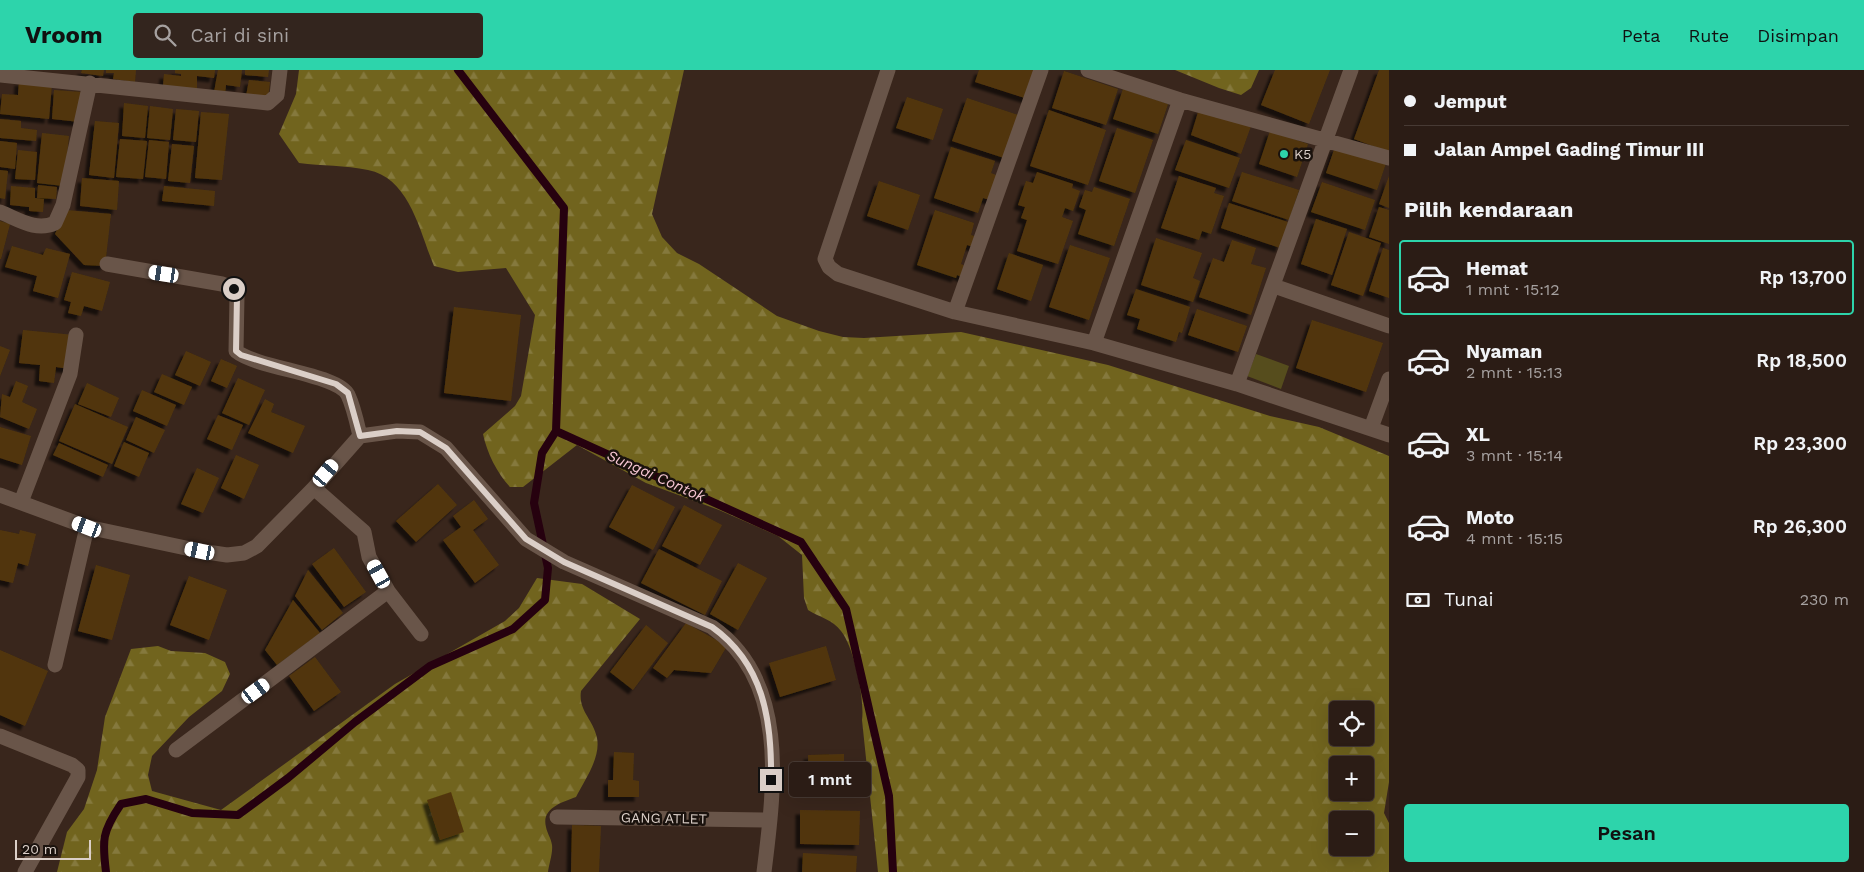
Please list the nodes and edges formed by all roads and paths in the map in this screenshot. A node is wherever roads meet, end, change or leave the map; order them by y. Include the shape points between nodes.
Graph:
1 (280, 70) edge
2 (888, 70) edge
3 (1041, 70) edge
4 (1088, 70) edge
5 (1351, 70) edge
6 (0, 75) edge
7 (90, 83) junction
8 (1180, 100) junction
9 (1324, 141) junction
10 (1389, 158) edge
11 (0, 212) edge
12 (107, 264) dead end
13 (1274, 286) junction
14 (955, 312) junction
15 (1389, 326) edge
16 (76, 336) dead end
17 (1094, 344) junction
18 (1389, 379) edge
19 (1238, 384) junction
20 (1371, 428) junction
21 (1389, 435) edge
22 (360, 436) junction
23 (314, 488) junction
24 (0, 495) edge
25 (22, 502) junction
26 (87, 527) junction
27 (388, 591) junction
28 (421, 634) dead end
29 (55, 665) dead end
30 (0, 736) edge
31 (176, 750) dead end
32 (557, 817) dead end
33 (770, 820) junction
34 (25, 872) edge
35 (764, 872) edge

1 - 7 street via 277,95 268,103
2 - 14 street via 825,258 829,267 838,274
3 - 14 street
4 - 8 street
5 - 9 street
6 - 7 street
7 - 11 street via 63,205 55,223 37,227
8 - 9 street
8 - 17 street
9 - 10 street
9 - 13 street
12 - 22 street via 222,284 234,289 237,296 236,351 250,359 336,384 348,393
13 - 15 street
13 - 19 street
14 - 17 street
16 - 25 street via 70,374
17 - 19 street
18 - 20 street
19 - 20 street
20 - 21 street
22 - 23 street
22 - 33 street via 397,431 420,432 446,448 526,539 564,562 712,627 726,637 738,649 760,687 767,709 772,741
23 - 26 street via 257,546 244,553 218,554
23 - 27 street via 364,532 369,557
24 - 25 street
25 - 26 street
26 - 29 street
27 - 28 street
27 - 31 street
30 - 34 street via 78,770 78,777
32 - 33 street, GANG ATLET
33 - 35 street

